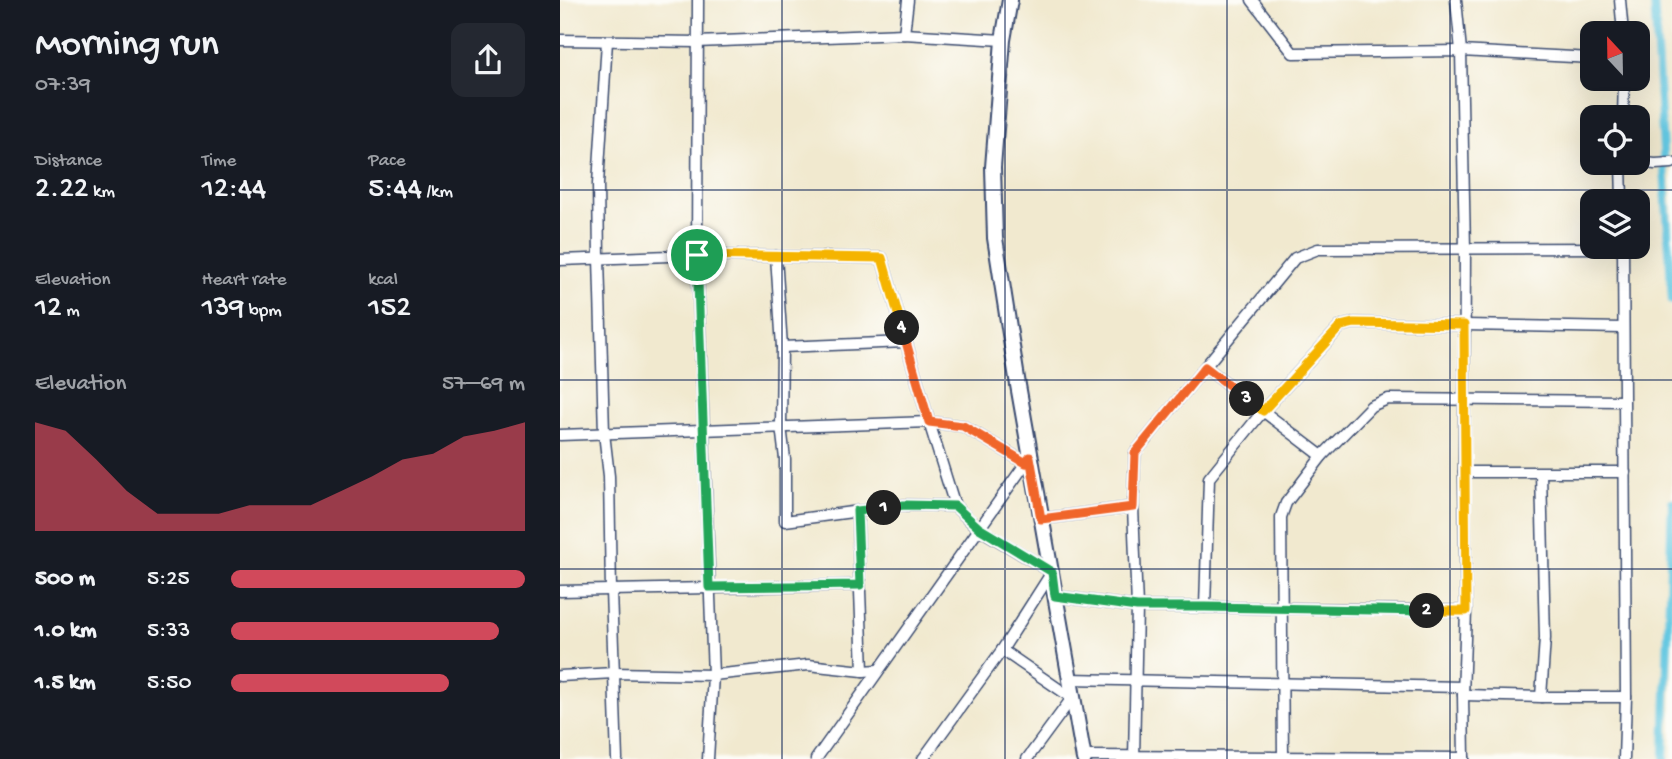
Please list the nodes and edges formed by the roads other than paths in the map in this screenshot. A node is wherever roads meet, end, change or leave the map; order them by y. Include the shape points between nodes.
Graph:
1 (698, 0) edge
2 (908, 0) edge
3 (1010, 0) edge
4 (1252, 0) edge
5 (1455, 0) edge
6 (1620, 0) edge
7 (1622, 21) edge
8 (904, 34) junction
9 (560, 40) edge
10 (1003, 40) junction
11 (607, 41) junction
12 (697, 42) junction
13 (1461, 51) junction
14 (1580, 57) edge
15 (1650, 163) edge
16 (1672, 163) edge
17 (1580, 248) edge
18 (1465, 249) junction
19 (697, 255) junction
20 (776, 256) junction
21 (599, 258) junction
22 (1623, 259) edge
23 (560, 260) edge
24 (1464, 325) junction
25 (1622, 328) junction
26 (906, 342) junction
27 (782, 347) junction
28 (1205, 367) junction
29 (1464, 398) junction
30 (1623, 401) junction
31 (1263, 411) junction
32 (929, 422) junction
33 (781, 426) junction
34 (702, 429) junction
35 (604, 433) junction
36 (560, 435) edge
37 (1322, 456) junction
38 (1028, 460) junction
39 (1464, 472) junction
40 (1625, 472) junction
41 (1542, 473) junction
42 (955, 506) junction
43 (1133, 507) junction
44 (857, 511) junction
45 (1041, 519) junction
46 (979, 528) junction
47 (1052, 572) junction
48 (860, 585) junction
49 (709, 587) junction
50 (560, 591) edge
51 (611, 591) junction
52 (1055, 596) junction
53 (1137, 607) junction
54 (1205, 607) junction
55 (1283, 609) junction
56 (1466, 611) junction
57 (1002, 650) junction
58 (878, 670) junction
59 (863, 671) junction
60 (614, 673) junction
61 (713, 675) junction
62 (560, 676) edge
63 (1069, 679) junction
64 (1135, 680) junction
65 (1283, 684) junction
66 (1463, 691) junction
67 (1626, 697) junction
68 (1072, 698) junction
69 (1541, 698) junction
70 (1083, 757) edge
71 (1283, 757) edge
72 (1134, 758) edge
73 (1464, 758) edge
74 (617, 759) edge
75 (708, 759) edge
76 (807, 759) edge
77 (816, 759) edge
78 (923, 759) edge
79 (1027, 759) edge
80 (1623, 759) edge

1 - 12 street
2 - 8 street
3 - 10 main road
4 - 13 street via 1293,53
5 - 13 street
6 - 7 street
8 - 10 street
8 - 12 street
9 - 11 street
10 - 38 main road via 993,167 995,238
11 - 12 street
11 - 21 street via 598,184
12 - 19 street
13 - 14 street
13 - 18 street
15 - 16 street
17 - 18 street
18 - 24 street
18 - 28 street via 1318,249 1295,258
19 - 20 street
19 - 21 street
19 - 34 street
20 - 26 street via 882,258
20 - 27 street
21 - 23 street
21 - 35 street
22 - 25 street
24 - 25 street
24 - 29 street
24 - 31 street via 1341,326
25 - 30 street
26 - 27 street
26 - 32 street
27 - 33 street
28 - 31 street
28 - 43 street via 1135,453
29 - 30 street
29 - 37 street via 1379,402
29 - 39 street
30 - 40 street
31 - 37 street
31 - 54 street via 1209,478
32 - 33 street
32 - 38 street via 963,426
32 - 42 street
33 - 34 street
33 - 44 street via 785,521
34 - 35 street
34 - 49 street
35 - 36 street
35 - 51 street
37 - 55 street via 1286,503 1281,517
38 - 45 main road
38 - 46 street
39 - 41 street
39 - 56 street
40 - 41 street
40 - 67 street
41 - 69 street via 1545,638
42 - 44 street via 904,505
42 - 46 street
43 - 45 street
43 - 53 street
44 - 48 street
45 - 47 main road
46 - 47 street
46 - 58 street
47 - 52 main road
47 - 57 street
48 - 49 street
48 - 59 street
49 - 51 street
49 - 61 street
50 - 51 street
51 - 60 street
52 - 53 street
52 - 63 main road
53 - 54 street
53 - 64 street
54 - 55 street
55 - 56 street
55 - 65 street
56 - 66 street
57 - 68 street
57 - 78 street
58 - 59 street
58 - 77 street
59 - 61 street via 808,665
60 - 61 street
60 - 62 street
60 - 74 street
61 - 75 street
63 - 64 street
63 - 68 main road
64 - 65 street
64 - 72 street
65 - 66 street
65 - 71 street
66 - 69 street
66 - 73 street
67 - 69 street
67 - 80 street
68 - 70 main road
68 - 79 street
70 - 72 street
71 - 72 street
71 - 73 street
76 - 77 street

